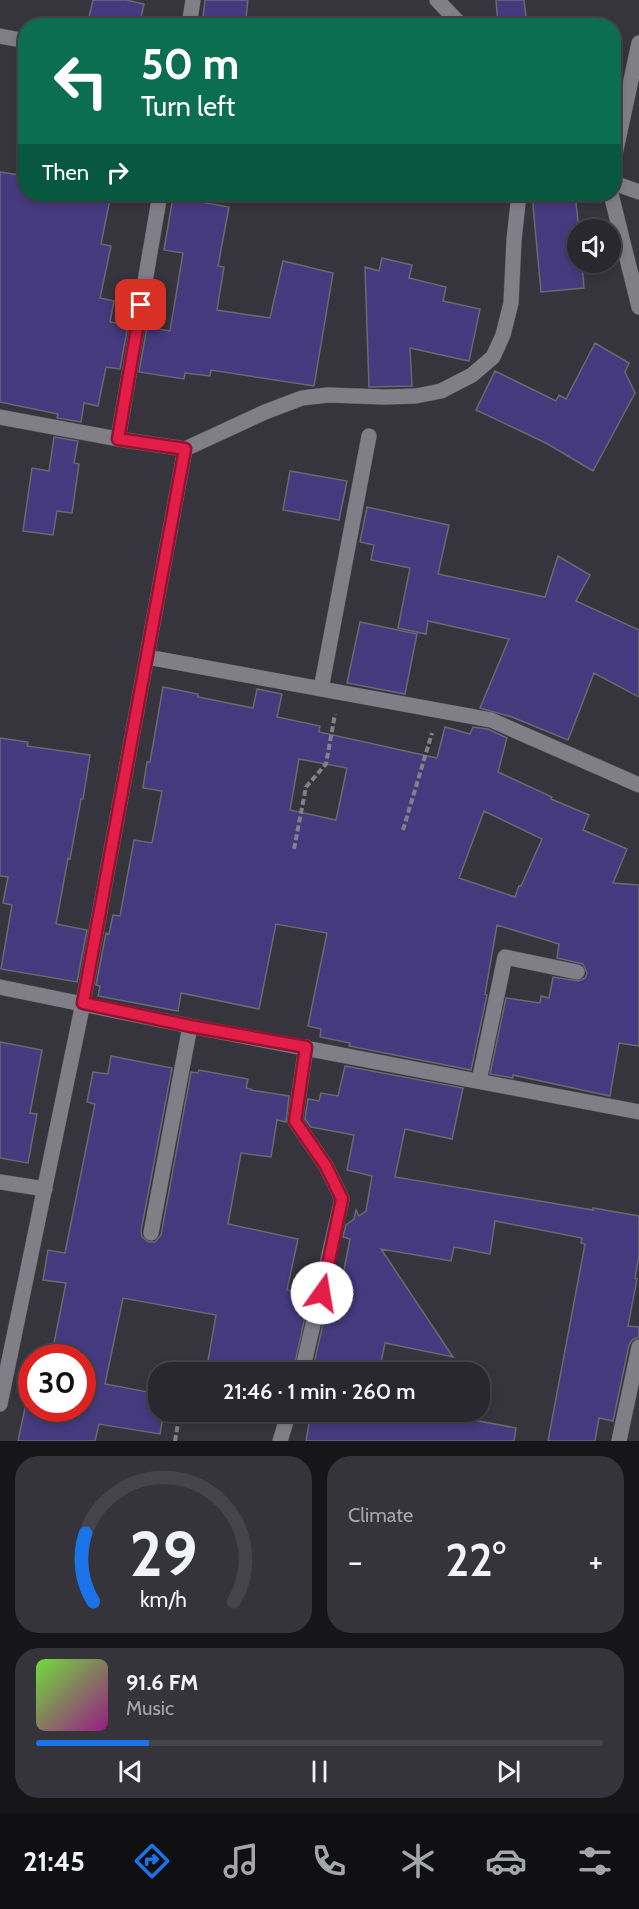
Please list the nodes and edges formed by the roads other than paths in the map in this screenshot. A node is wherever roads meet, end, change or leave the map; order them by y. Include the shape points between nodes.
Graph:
1 (193, 0) edge
2 (436, 0) edge
3 (190, 18) edge
4 (454, 18) edge
5 (0, 36) edge
6 (18, 39) edge
7 (638, 50) edge
8 (621, 127) edge
9 (621, 186) edge
10 (639, 192) edge
11 (159, 201) edge
12 (518, 201) edge
13 (613, 201) edge
14 (639, 307) edge
15 (0, 417) edge
16 (369, 436) dead end
17 (118, 439) junction
18 (185, 449) junction
19 (147, 657) junction
20 (321, 689) junction
21 (639, 785) edge
22 (577, 972) dead end
23 (0, 987) edge
24 (83, 1003) junction
25 (190, 1026) junction
26 (306, 1047) junction
27 (479, 1081) junction
28 (639, 1112) edge
29 (0, 1182) edge
30 (45, 1189) junction
31 (150, 1233) dead end
32 (639, 1347) edge
33 (304, 1362) edge
34 (3, 1371) edge
35 (0, 1404) edge
36 (286, 1422) edge
37 (279, 1441) edge
38 (620, 1441) edge

1 - 3 street
2 - 4 street
5 - 6 street
7 - 8 street
9 - 10 street
11 - 17 street
12 - 18 street via 511,303 503,335 493,357 472,375 441,391 416,396 302,398
13 - 14 street
15 - 17 street
16 - 20 street
17 - 18 street
18 - 19 street
19 - 20 street
19 - 24 street
20 - 21 street via 491,720
22 - 27 street via 505,957
23 - 24 street
24 - 25 street
24 - 30 street
25 - 26 street
25 - 31 street
26 - 27 street
26 - 33 street via 295,1121 326,1166 342,1199
27 - 28 street
29 - 30 street
30 - 34 street
32 - 38 street
34 - 35 street
36 - 37 street

